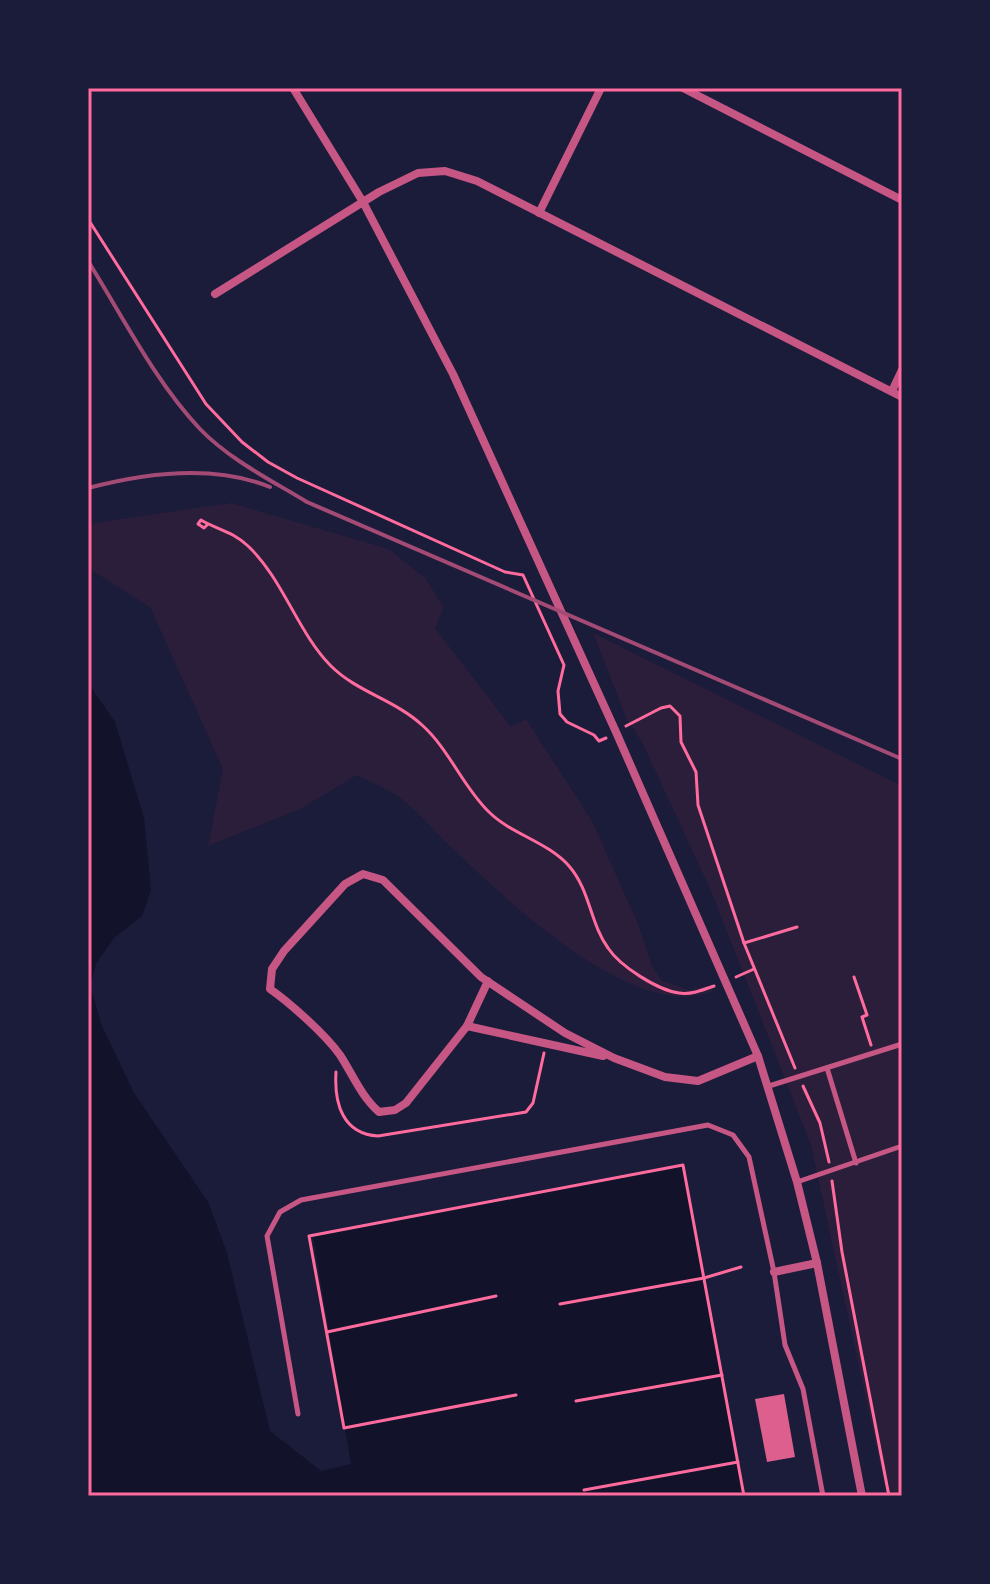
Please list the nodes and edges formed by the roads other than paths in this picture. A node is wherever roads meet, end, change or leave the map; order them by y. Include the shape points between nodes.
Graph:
1 (293, 88) edge
2 (601, 88) edge
3 (683, 88) edge
4 (902, 200) edge
5 (363, 202) junction
6 (539, 213) junction
7 (215, 294) dead end
8 (902, 370) edge
9 (892, 391) junction
10 (902, 397) edge
11 (488, 981) junction
12 (467, 1026) junction
13 (902, 1044) edge
14 (758, 1056) junction
15 (614, 1058) junction
16 (827, 1068) junction
17 (769, 1086) junction
18 (902, 1146) edge
19 (856, 1163) junction
20 (797, 1182) junction
21 (817, 1263) junction
22 (774, 1272) junction
23 (298, 1414) dead end
24 (823, 1496) edge
25 (862, 1496) edge

1 - 5 street
2 - 6 street
3 - 4 street
5 - 6 street via 418,173 445,171
5 - 7 street
5 - 14 street via 453,374
6 - 9 street
8 - 9 street
9 - 10 street
11 - 12 street
11 - 12 street via 383,880 363,874 345,884 272,969 270,989 338,1052 379,1112 406,1103
11 - 15 street via 565,1033
12 - 15 street
13 - 16 lane
14 - 15 street via 698,1081 665,1077
14 - 17 street
16 - 17 lane
16 - 19 lane
17 - 20 street
18 - 19 lane
19 - 20 lane
20 - 21 street
21 - 22 street
21 - 25 street
22 - 23 lane via 749,1157 733,1135 708,1125 301,1200 280,1212 267,1236
22 - 24 lane via 785,1345 803,1389

